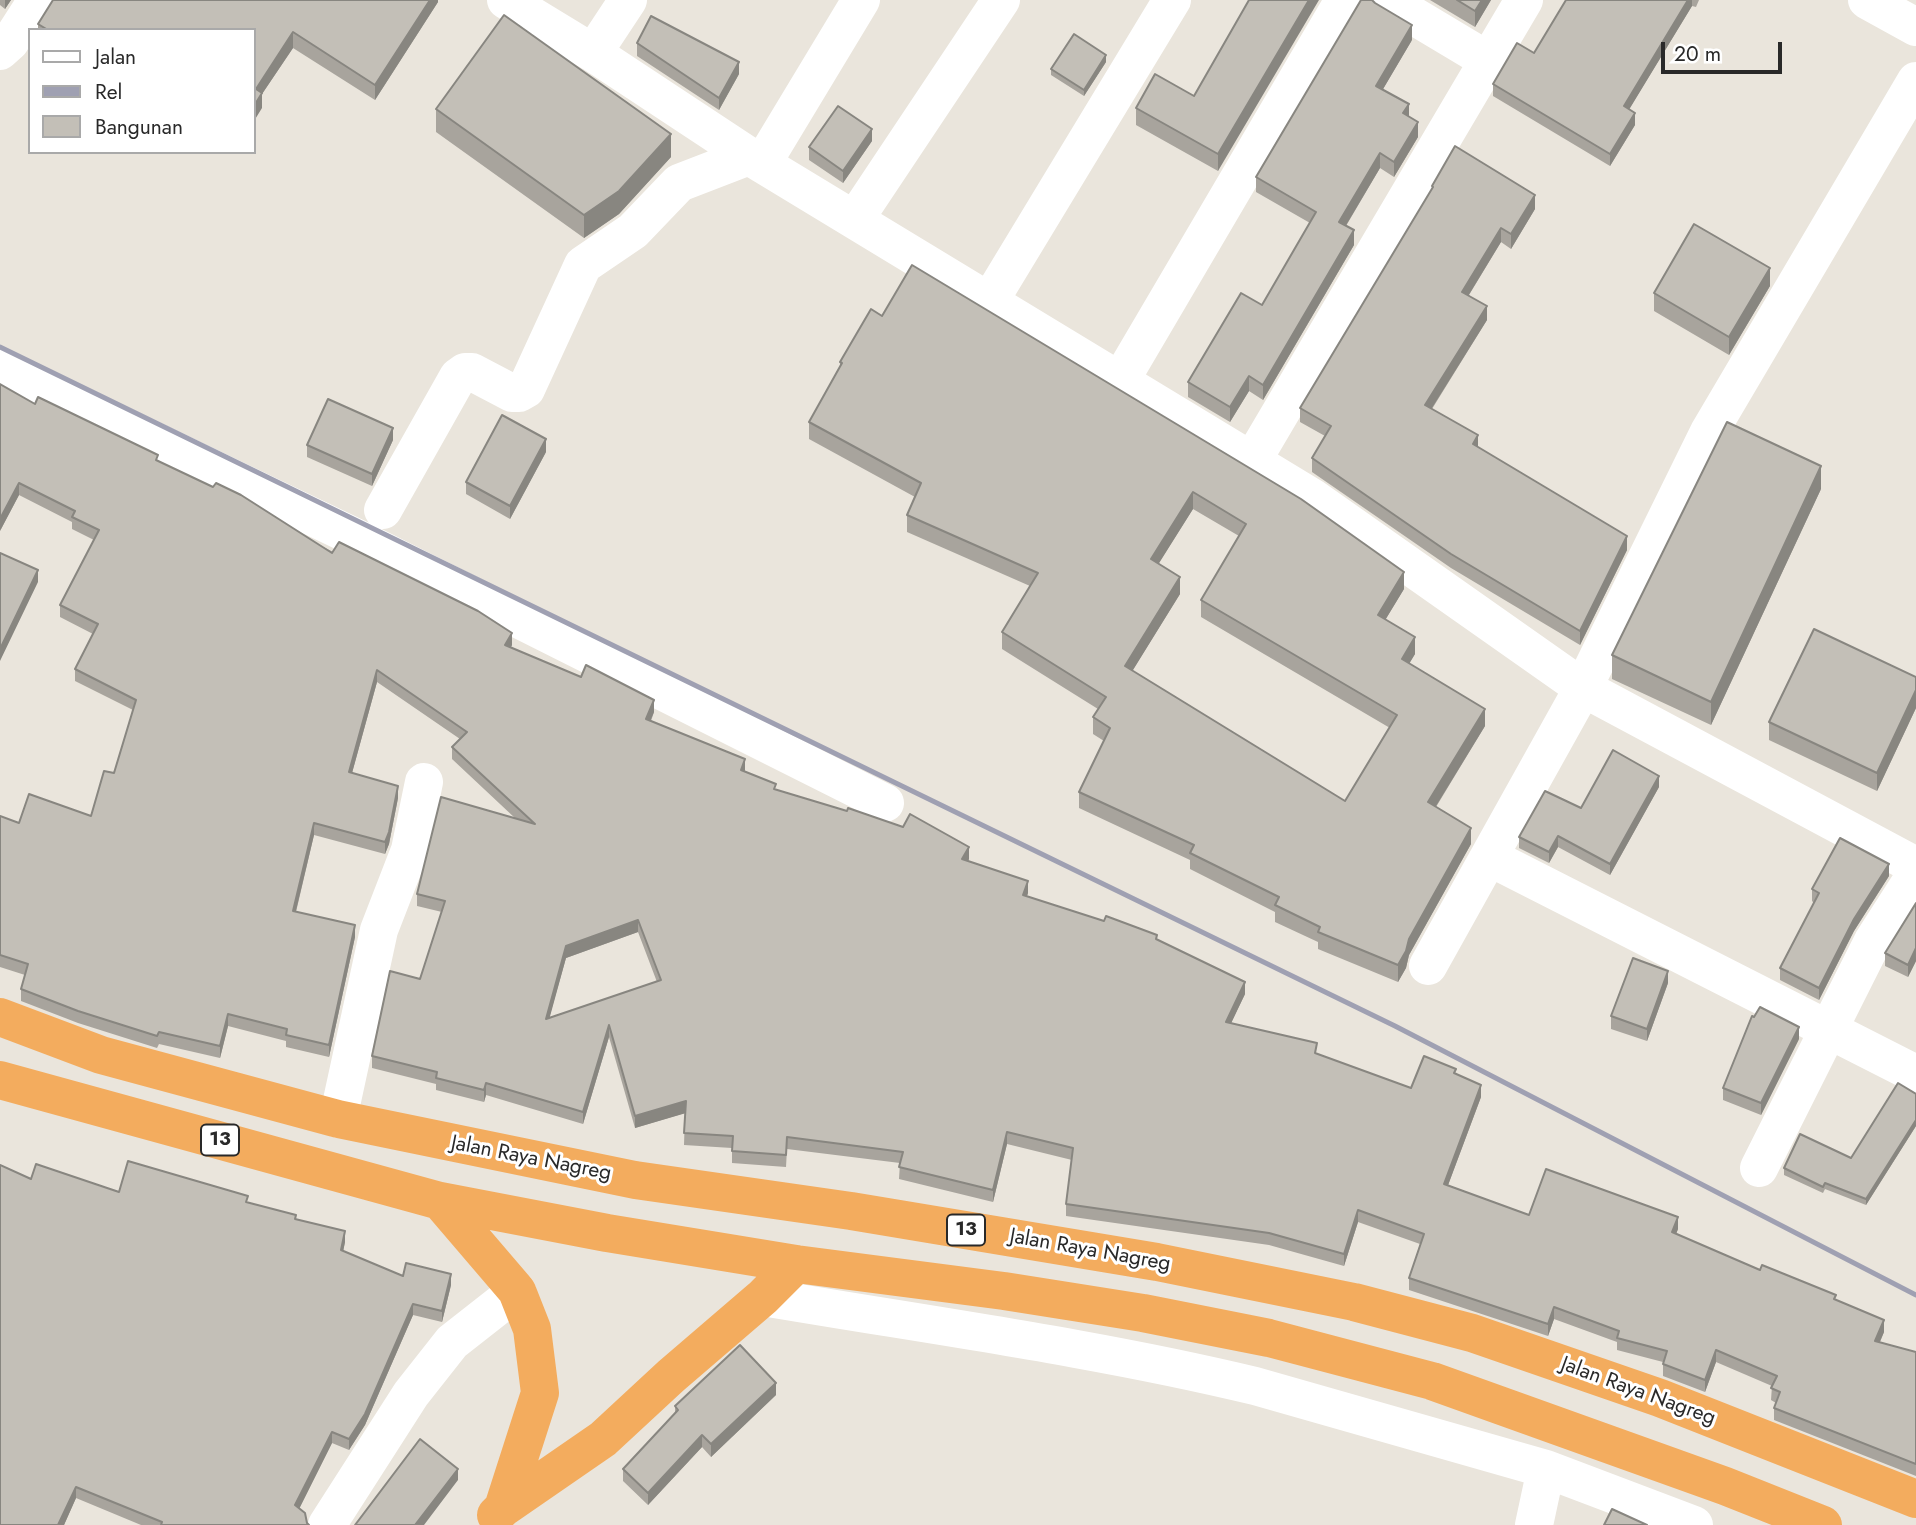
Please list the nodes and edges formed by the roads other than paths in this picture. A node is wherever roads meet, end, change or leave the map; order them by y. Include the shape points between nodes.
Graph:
1 (37, 0) edge
2 (506, 0) edge
3 (628, 0) edge
4 (861, 0) edge
5 (1001, 0) edge
6 (1171, 0) edge
7 (1344, 0) edge
8 (1387, 0) edge
9 (1524, 0) edge
10 (1867, 0) edge
11 (1916, 27) edge
12 (0, 51) edge
13 (593, 53) junction
14 (1489, 61) junction
15 (1916, 81) edge
16 (755, 160) junction
17 (855, 219) junction
18 (989, 302) junction
19 (0, 367) edge
20 (1120, 381) junction
21 (1252, 461) junction
22 (373, 528) junction
23 (1583, 688) junction
24 (424, 782) dead end
25 (885, 803) dead end
26 (1489, 857) junction
27 (1916, 866) edge
28 (1916, 874) edge
29 (1428, 966) dead end
30 (0, 1017) edge
31 (1829, 1031) junction
32 (1916, 1074) edge
33 (0, 1080) edge
34 (338, 1119) junction
35 (1759, 1168) dead end
36 (440, 1201) junction
37 (796, 1264) junction
38 (517, 1291) junction
39 (763, 1297) junction
40 (1546, 1469) junction
41 (1916, 1499) edge
42 (495, 1517) edge
43 (327, 1525) edge
44 (1534, 1525) edge
45 (1694, 1525) edge
46 (1823, 1525) edge

1 - 12 street
2 - 13 street
3 - 13 street
4 - 16 street
5 - 17 street
6 - 18 street
7 - 20 street
8 - 14 street
9 - 14 street
10 - 11 street
13 - 16 street
14 - 21 street
15 - 23 street via 1709,432
16 - 17 street
16 - 22 street via 702,172 679,183 633,231 583,265 526,388 512,393 472,372 458,377
17 - 18 street
18 - 20 street
19 - 22 street
20 - 21 street
21 - 23 street via 1313,498
22 - 25 street
23 - 26 street
23 - 27 street
24 - 34 street via 411,850 379,930
26 - 29 street
26 - 31 street
28 - 31 street via 1873,941
30 - 34 highway, Jalan Raya Nagreg / 13 via 101,1055
31 - 32 street
31 - 35 street
33 - 36 highway, 13
34 - 41 highway, Jalan Raya Nagreg / 13 via 635,1180 1157,1262 1354,1302 1472,1333 1635,1390
36 - 37 highway, 13
36 - 38 highway
37 - 39 highway
37 - 46 highway, 13 via 1004,1291 1269,1338 1432,1381
38 - 42 highway via 532,1328 540,1393
38 - 43 street via 452,1342 411,1394
39 - 40 street via 1208,1375
39 - 42 highway via 603,1439
40 - 44 street
40 - 45 street

